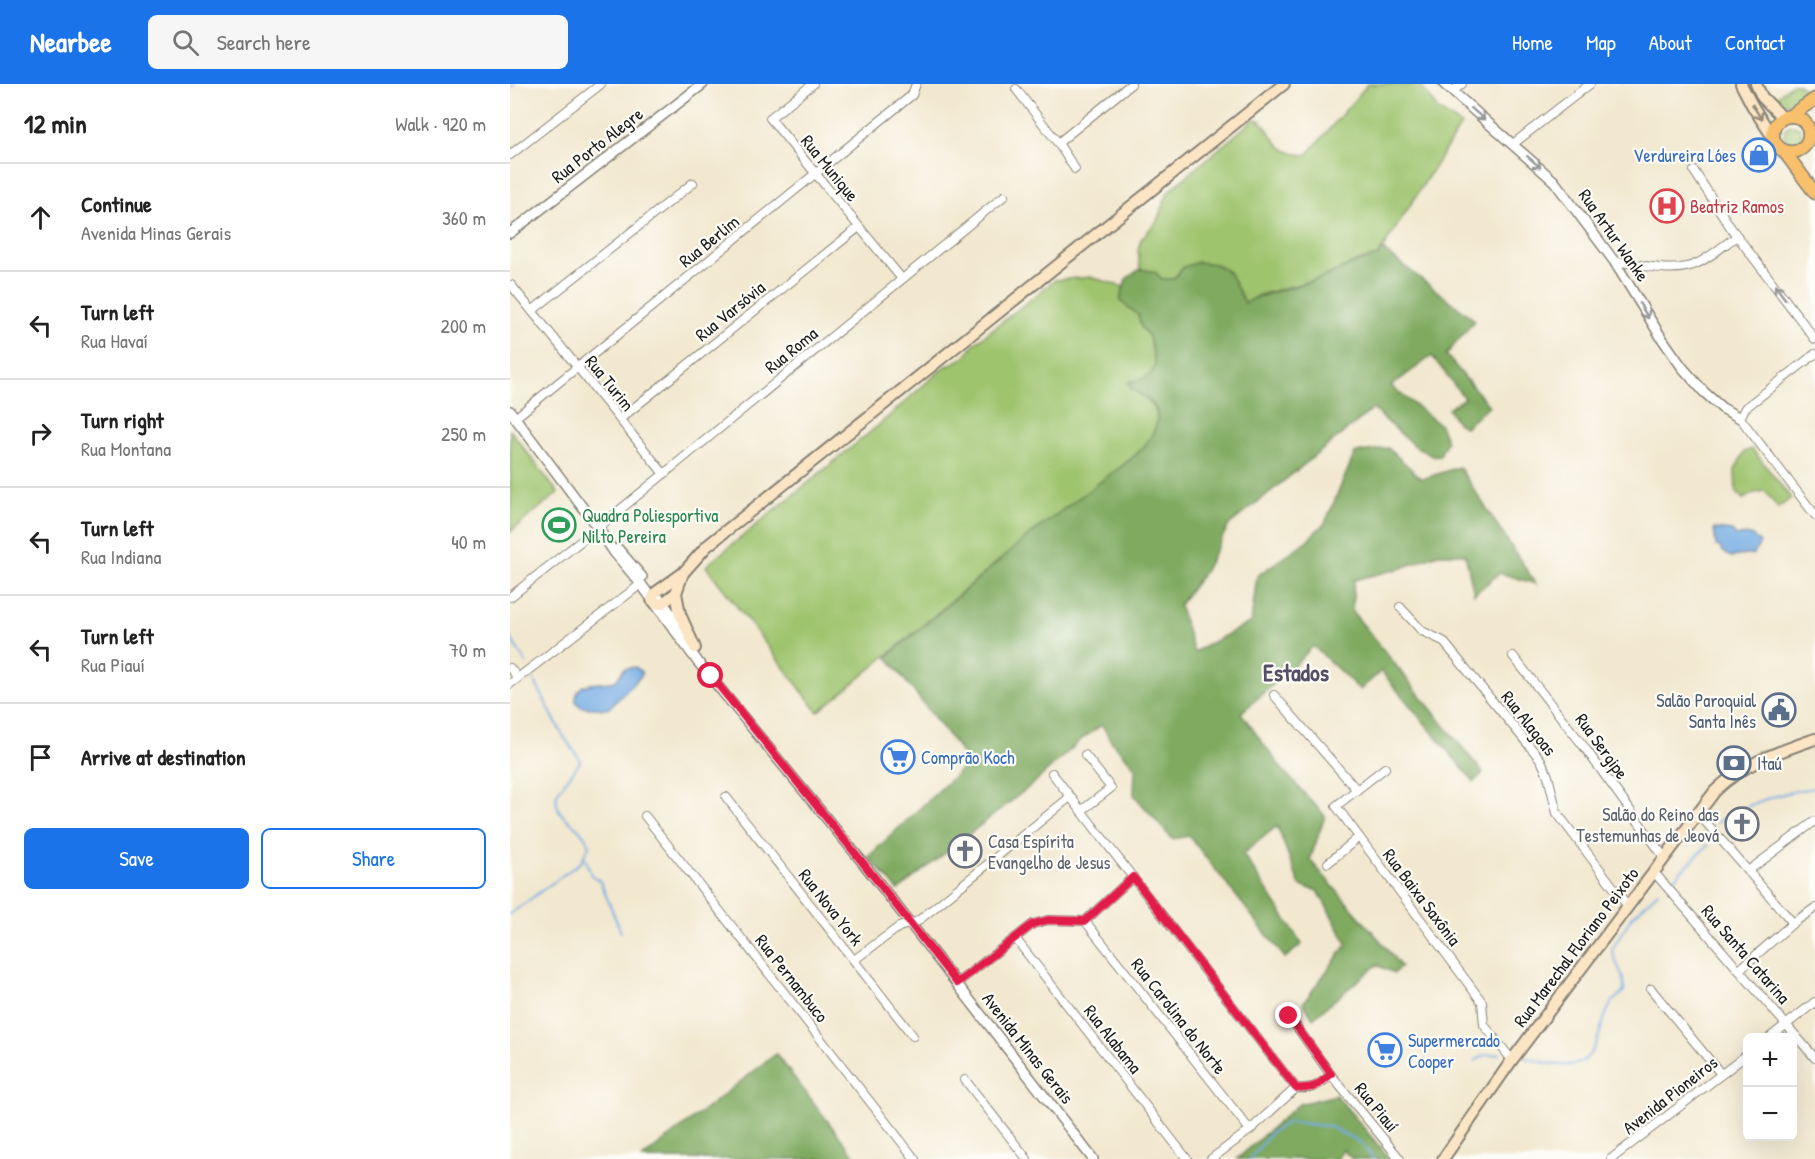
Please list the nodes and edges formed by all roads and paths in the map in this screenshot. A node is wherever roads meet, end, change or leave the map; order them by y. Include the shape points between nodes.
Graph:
1 (601, 84) edge
2 (703, 84) edge
3 (813, 84) edge
4 (916, 84) edge
5 (1131, 84) edge
6 (1284, 84) edge
7 (1291, 84) edge
8 (1444, 84) edge
9 (1462, 84) edge
10 (1590, 84) edge
11 (1742, 84) edge
12 (1756, 84) edge
13 (1016, 89) dead end
14 (1453, 91) junction
15 (1815, 99) edge
16 (1787, 117) junction
17 (1242, 118) junction
18 (1810, 136) edge
19 (1774, 139) junction
20 (1058, 143) junction
21 (1513, 144) junction
22 (1783, 150) junction
23 (1815, 154) edge
24 (510, 155) edge
25 (1075, 169) dead end
26 (1694, 171) dead end
27 (1815, 171) edge
28 (816, 174) junction
29 (693, 183) dead end
30 (1811, 188) edge
31 (1004, 196) dead end
32 (859, 227) junction
33 (510, 233) edge
34 (1737, 236) junction
35 (1614, 261) junction
36 (902, 279) junction
37 (511, 285) edge
38 (532, 311) junction
39 (1815, 339) edge
40 (1815, 354) edge
41 (578, 367) junction
42 (513, 415) edge
43 (1740, 418) junction
44 (620, 419) junction
45 (664, 474) junction
46 (1815, 515) edge
47 (599, 530) junction
48 (683, 573) junction
49 (641, 584) junction
50 (676, 593) junction
51 (510, 597) edge
52 (657, 600) junction
53 (1400, 607) dead end
54 (695, 648) junction
55 (1513, 656) dead end
56 (510, 668) edge
57 (711, 676) junction
58 (518, 678) junction
59 (510, 684) edge
60 (1274, 695) dead end
61 (1815, 739) edge
62 (1085, 755) dead end
63 (1385, 768) dead end
64 (1052, 772) dead end
65 (1357, 790) junction
66 (1070, 796) junction
67 (726, 797) dead end
68 (1082, 811) junction
69 (1697, 812) junction
70 (645, 816) dead end
71 (1815, 821) edge
72 (1359, 837) junction
73 (1664, 857) junction
74 (1328, 863) dead end
75 (1653, 871) junction
76 (1748, 871) junction
77 (1133, 877) junction
78 (1627, 905) junction
79 (1815, 908) edge
80 (1085, 921) junction
81 (910, 923) junction
82 (1793, 923) junction
83 (1015, 938) junction
84 (854, 960) junction
85 (1739, 970) junction
86 (957, 983) junction
87 (1651, 989) dead end
88 (1815, 1002) edge
89 (1289, 1016) dead end
90 (1786, 1024) junction
91 (1775, 1033) edge
92 (913, 1036) dead end
93 (1743, 1058) edge
94 (1815, 1058) edge
95 (1512, 1060) junction
96 (1331, 1074) junction
97 (1721, 1074) junction
98 (965, 1080) dead end
99 (1296, 1088) junction
100 (1250, 1130) junction
101 (915, 1159) edge
102 (1027, 1159) edge
103 (1093, 1159) edge
104 (1187, 1159) edge
105 (1211, 1159) edge
106 (1400, 1159) edge
107 (1443, 1159) edge
108 (1611, 1159) edge

1 - 24 street
2 - 33 street, Rua Porto Alegre
3 - 28 street, Rua Munique via 770,118
4 - 28 street, Rua Berlim via 912,95
5 - 20 street
6 - 17 main road
7 - 17 street
8 - 14 street, Rua Artur Wanke
9 - 14 street
10 - 21 street
11 -> 19 main road
12 - 16 main road via 1762,97
13 - 20 street
14 -> 21 street, Rua Artur Wanke
15 - 16 main road
16 - 18 main road via 1798,117
16 - 19 main road via 1775,126
17 - 48 main road via 707,546
18 - 22 main road via 1799,150
18 - 23 main road
19 - 22 main road
20 - 25 street
21 -> 35 street, Rua Artur Wanke via 1554,181
22 - 30 main road
26 - 34 street
27 - 30 main road via 1810,176
28 - 32 street, Rua Munique
28 - 41 street, Rua Berlim
29 - 38 street
31 - 36 street, Rua Roma
32 - 36 street, Rua Munique
32 - 44 street, Rua Varsóvia
34 - 35 street via 1691,266
39 -> 34 street
35 -> 43 street, Rua Artur Wanke via 1682,367 1713,400
36 - 45 street, Rua Roma
37 - 38 street, Rua Turim
38 - 41 street, Rua Turim
40 - 43 street via 1745,408
41 - 42 street, Rua Berlim
41 - 44 street, Rua Turim
42 - 47 street, Avenida Minas Gerais
43 - 46 street
44 - 45 street, Rua Turim
45 - 47 street, Rua Roma
47 - 49 street, Avenida Minas Gerais
47 - 51 street, Rua Roma
47 - 52 street, Avenida Minas Gerais via 629,560
48 - 50 main road
48 - 52 main road
49 - 52 street, Avenida Minas Gerais
49 - 58 street
50 - 52 main road
50 - 54 main road via 680,614
52 - 54 street, Avenida Minas Gerais
52 - 57 street, Avenida Minas Gerais via 671,627
53 - 78 street, Rua Alagoas via 1416,626 1443,641 1541,760 1557,813
54 - 57 street, Avenida Minas Gerais
55 - 73 street, Rua Sergipe
56 - 58 street
57 - 81 street, Avenida Minas Gerais
58 - 59 street
60 - 65 street
61 - 69 main road, Rua Marechal Floriano Peixoto via 1748,765 1721,784
62 - 68 street via 1111,788
63 - 65 street, Rua Baixa Saxônia
64 - 66 street
65 - 72 street, Rua Baixa Saxônia via 1336,806
66 - 68 street
66 - 81 street via 918,921
67 - 84 street, Rua Nova York
68 - 77 street
69 - 73 main road, Rua Marechal Floriano Peixoto
69 - 76 street
70 - 101 street, Rua Pernambuco
71 - 76 street
72 - 74 street
72 - 95 street, Rua Baixa Saxônia via 1482,1002 1484,1025
73 - 75 main road, Rua Marechal Floriano Peixoto
75 - 78 main road, Rua Marechal Floriano Peixoto
75 - 85 street, Rua Santa Catarina
76 - 82 street
77 - 80 street
77 - 99 street
78 - 95 main road, Rua Marechal Floriano Peixoto
79 - 82 street
80 - 83 street via 1048,920 1033,924
80 - 100 street, Rua Carolina do Norte
81 - 84 street
81 - 86 street, Avenida Minas Gerais
82 - 85 street
83 - 86 street
83 - 104 street, Rua Alabama
84 - 92 street, Rua Nova York
85 - 90 street, Rua Santa Catarina
86 - 103 street, Avenida Minas Gerais
87 - 97 street
88 - 90 street
89 - 96 street, Rua Piauí
90 - 91 street
90 - 94 street, Rua Santa Catarina
93 - 97 street, Avenida Pioneiros
95 - 107 main road, Rua Marechal Floriano Peixoto
96 - 99 street via 1316,1087
96 - 106 street, Rua Piauí
97 - 108 street, Avenida Pioneiros
98 - 102 street
99 - 100 street
100 - 105 street

